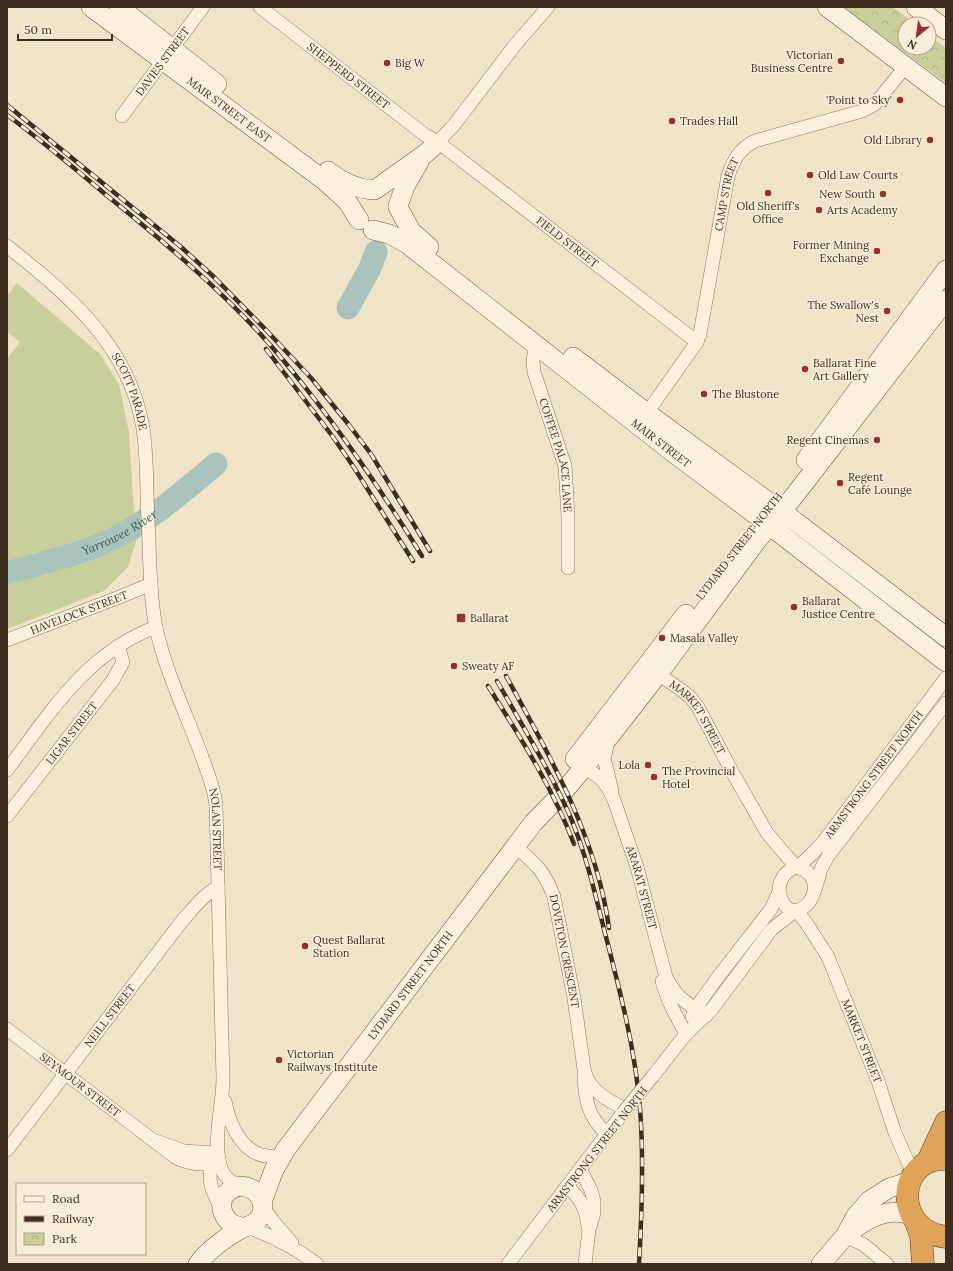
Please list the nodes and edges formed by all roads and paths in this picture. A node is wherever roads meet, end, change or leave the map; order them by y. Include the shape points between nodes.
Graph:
1 (91, 7) edge
2 (119, 7) edge
3 (203, 7) edge
4 (260, 7) edge
5 (537, 7) edge
6 (548, 7) edge
7 (827, 7) edge
8 (916, 7) edge
9 (946, 30) edge
10 (515, 45) junction
11 (168, 54) junction
12 (905, 67) junction
13 (946, 97) edge
14 (122, 116) dead end
15 (432, 147) junction
16 (375, 190) junction
17 (398, 206) junction
18 (366, 225) junction
19 (7, 246) edge
20 (946, 270) edge
21 (946, 300) edge
22 (697, 342) junction
23 (536, 344) junction
24 (643, 419) junction
25 (771, 515) junction
26 (568, 568) dead end
27 (151, 584) junction
28 (156, 627) junction
29 (946, 637) edge
30 (7, 640) edge
31 (118, 646) junction
32 (946, 662) edge
33 (652, 669) junction
34 (946, 678) edge
35 (946, 703) edge
36 (613, 732) junction
37 (905, 733) junction
38 (916, 741) junction
39 (580, 762) junction
40 (7, 770) edge
41 (617, 810) junction
42 (7, 816) edge
43 (516, 847) junction
44 (797, 867) junction
45 (218, 887) junction
46 (815, 890) junction
47 (779, 892) junction
48 (796, 911) junction
49 (663, 965) junction
50 (701, 1012) junction
51 (7, 1029) edge
52 (686, 1034) junction
53 (584, 1069) junction
54 (66, 1074) junction
55 (223, 1086) junction
56 (624, 1111) junction
57 (946, 1122) edge
58 (607, 1134) junction
59 (7, 1150) edge
60 (283, 1152) junction
61 (215, 1156) junction
62 (937, 1160) edge
63 (580, 1169) junction
64 (912, 1179) junction
65 (242, 1186) junction
66 (567, 1186) junction
67 (262, 1204) junction
68 (222, 1210) junction
69 (913, 1218) junction
70 (245, 1227) junction
71 (589, 1230) junction
72 (845, 1236) junction
73 (946, 1237) edge
74 (299, 1251) junction
75 (200, 1262) edge
76 (317, 1264) edge
77 (508, 1264) edge
78 (585, 1264) edge
79 (821, 1264) edge
80 (887, 1264) edge
81 (923, 1264) edge

1 - 11 main road, MAIR STREET EAST
2 - 11 main road, MAIR STREET EAST
3 - 11 street, DAVIES STREET
4 - 15 street, SHEPPERD STREET via 425,135
5 - 10 street
6 - 10 street
7 - 12 main road
8 - 9 main road
10 - 15 street via 454,125
11 - 14 street, DAVIES STREET
11 - 16 main road, MAIR STREET EAST via 195,67 336,178 355,187
11 - 18 main road, MAIR STREET EAST via 325,181 347,201
12 - 13 main road
12 - 22 street, CAMP STREET via 875,104 862,111 755,141 740,150 728,176
15 - 16 main road
15 - 17 main road via 405,186
15 - 22 street, FIELD STREET
16 - 17 main road, MAIR STREET EAST via 392,195
16 - 18 main road via 362,196 357,207 357,214
17 - 18 main road via 397,217 392,225 383,230
17 - 24 main road, MAIR STREET via 407,226 417,238
18 - 23 main road, MAIR STREET via 406,243
19 - 27 street, SCOTT PARADE via 82,312 107,341 123,366 142,424
20 - 25 main road, LYDIARD STREET NORTH
21 - 25 main road, LYDIARD STREET NORTH
22 - 24 street, CAMP STREET
23 - 24 main road, MAIR STREET
23 - 26 street, COFFEE PALACE LANE via 534,372 565,466
24 - 25 main road, MAIR STREET
25 - 29 main road, MAIR STREET
25 - 32 main road, MAIR STREET
25 - 33 main road, LYDIARD STREET NORTH
27 - 28 street, NOLAN STREET
27 - 30 street, HAVELOCK STREET
28 - 31 street
28 - 45 street, NOLAN STREET via 213,789 216,805
31 - 40 street via 94,663 71,686
31 - 42 street, LIGAR STREET via 123,662 113,680
33 - 36 main road, LYDIARD STREET NORTH
33 - 39 main road, LYDIARD STREET NORTH
33 - 44 street, MARKET STREET via 690,697 698,707 767,834
34 - 37 street, ARMSTRONG STREET NORTH
35 - 38 street, ARMSTRONG STREET NORTH
36 - 39 main road, LYDIARD STREET NORTH
36 - 41 street, ARARAT STREET via 604,758
37 - 38 street
37 - 44 street, ARMSTRONG STREET NORTH via 824,841
38 - 46 street, ARMSTRONG STREET NORTH via 828,856 820,869
39 - 41 street, ARARAT STREET via 608,788
39 - 43 main road, LYDIARD STREET NORTH
41 - 49 street, ARARAT STREET via 637,867
43 - 53 street, DOVETON CRESCENT via 543,873 554,897 574,998
43 - 60 main road, LYDIARD STREET NORTH
44 - 46 street via 809,874
44 - 47 street via 783,876
45 - 54 street, NEILL STREET via 182,921
45 - 55 street, NOLAN STREET
46 - 48 street via 807,905
47 - 48 street via 784,905
47 - 50 street, ARMSTRONG STREET NORTH via 771,909 718,977
48 - 50 street, ARMSTRONG STREET NORTH via 771,930
48 - 64 street, MARKET STREET via 828,957 878,1081
49 - 50 street, ARARAT STREET via 672,990
49 - 52 street, ARARAT STREET via 662,979 666,996
50 - 52 street, ARMSTRONG STREET NORTH
51 - 54 street, SEYMOUR STREET
52 - 56 street, ARMSTRONG STREET NORTH, bridge
53 - 56 street, DOVETON CRESCENT via 586,1078 594,1089
53 - 58 street, DOVETON CRESCENT via 587,1104 596,1123
54 - 59 street, NEILL STREET
54 - 61 street, SEYMOUR STREET via 181,1160 191,1162
55 - 60 street, NOLAN STREET via 230,1122 250,1150 271,1157
55 - 61 street, NOLAN STREET
56 - 58 street, ARMSTRONG STREET NORTH
57 - 62 highway
58 - 63 street, ARMSTRONG STREET NORTH
60 - 65 main road, LYDIARD STREET NORTH
60 - 67 main road, LYDIARD STREET NORTH
61 - 65 street, NOLAN STREET via 224,1176
61 - 68 street, NOLAN STREET via 209,1177 212,1191
62 - 64 highway via 922,1166
63 - 66 street, ARMSTRONG STREET NORTH
63 - 71 street via 594,1198 594,1213
64 - 69 highway via 906,1198
64 - 72 main road via 889,1188 869,1201 856,1216
65 - 67 main road via 255,1191
65 - 68 main road via 226,1194 222,1201
66 - 71 street via 583,1205
66 - 77 street, ARMSTRONG STREET NORTH
67 - 70 main road via 258,1220
67 - 74 street via 273,1222
68 - 70 main road via 229,1222
68 - 75 main road
69 - 72 main road via 902,1212 880,1214
69 - 73 highway via 922,1228 934,1235
69 - 81 highway via 921,1236
70 - 74 street
70 - 75 main road via 214,1247
71 - 78 street
72 - 79 main road
72 - 80 street via 864,1245
74 - 76 street

